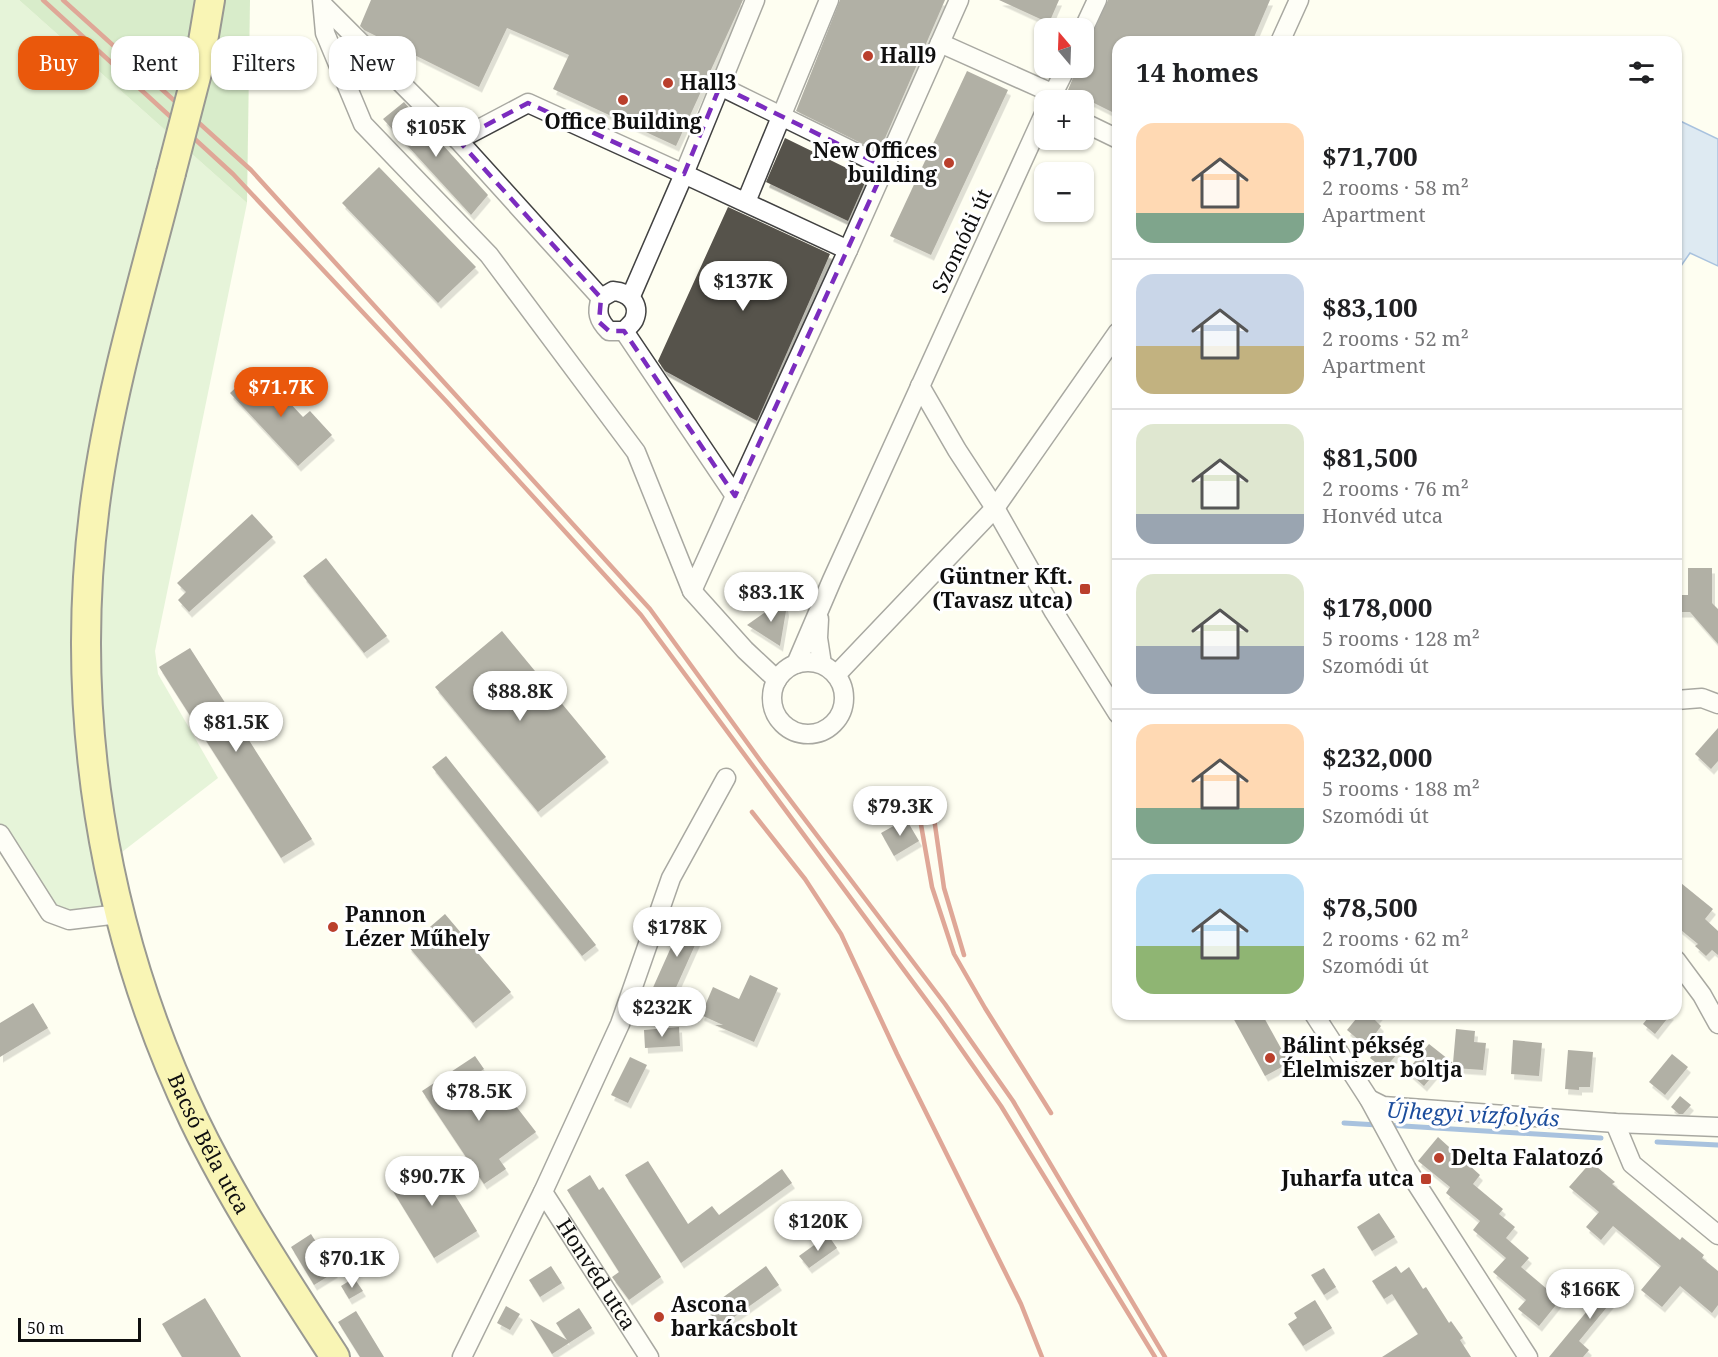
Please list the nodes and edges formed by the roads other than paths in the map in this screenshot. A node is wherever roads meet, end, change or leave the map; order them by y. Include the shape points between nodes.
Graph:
1 (210, 0) edge
2 (755, 0) edge
3 (829, 0) edge
4 (959, 0) edge
5 (1097, 0) edge
6 (1299, 0) edge
7 (323, 2) edge
8 (1089, 18) edge
9 (1283, 36) edge
10 (940, 43) junction
11 (720, 86) junction
12 (1037, 90) edge
13 (781, 116) junction
14 (1094, 127) edge
15 (1034, 136) edge
16 (1112, 136) edge
17 (458, 140) junction
18 (885, 167) junction
19 (684, 174) junction
20 (746, 202) junction
21 (848, 250) junction
22 (631, 296) junction
23 (601, 298) junction
24 (624, 331) junction
25 (1112, 341) edge
26 (920, 386) junction
27 (735, 495) junction
28 (995, 508) junction
29 (692, 591) junction
30 (819, 608) junction
31 (796, 664) junction
32 (829, 670) junction
33 (777, 680) junction
34 (1682, 700) edge
35 (1718, 704) edge
36 (1112, 705) edge
37 (726, 778) dead end
38 (0, 834) edge
39 (119, 914) junction
40 (1682, 968) edge
41 (1318, 1020) edge
42 (1718, 1024) edge
43 (1370, 1099) junction
44 (1615, 1124) junction
45 (1718, 1127) edge
46 (543, 1192) junction
47 (1718, 1235) edge
48 (334, 1357) edge
49 (462, 1357) edge
50 (649, 1357) edge
51 (1528, 1357) edge

1 - 39 main road, bridge via 199,65 115,393 96,495 87,579 85,643 93,773
2 - 11 street
3 - 13 street
4 - 10 street
5 - 8 street
6 - 9 street
7 - 17 street
7 - 29 street via 325,33 363,124 489,255 636,452
10 - 12 street
10 - 18 street
11 - 13 street
11 - 19 street
13 - 18 street
13 - 20 street
14 - 16 street
15 - 26 street, Szomódi út
17 - 19 street via 528,104
17 - 23 street
18 - 21 street
19 - 20 street
19 - 22 street
20 - 21 street
21 - 27 street
22 - 23 street via 613,291
22 - 24 street via 636,308 634,321
23 - 24 street via 597,309 599,322 609,331
24 - 27 street
25 - 28 street
26 - 28 street
26 - 30 street, Szomódi út
27 - 29 street
28 - 32 street
28 - 36 street
29 - 33 street
30 - 31 street, Szomódi út
30 - 32 street via 818,638
31 - 32 street via 809,662
31 - 33 street
32 - 33 street via 844,691 843,707 836,720 813,733 802,733 782,723 773,702
34 - 35 street via 1702,698
37 - 46 street via 671,878 620,1024
38 - 39 street via 50,913 69,920
39 - 48 main road, Bacsó Béla utca via 146,1003 194,1120 257,1234
40 - 42 street
41 - 43 street
43 - 44 street via 1383,1106
43 - 51 street via 1393,1143
44 - 45 street
44 - 47 street via 1632,1164
46 - 49 street
46 - 50 street, Honvéd utca

